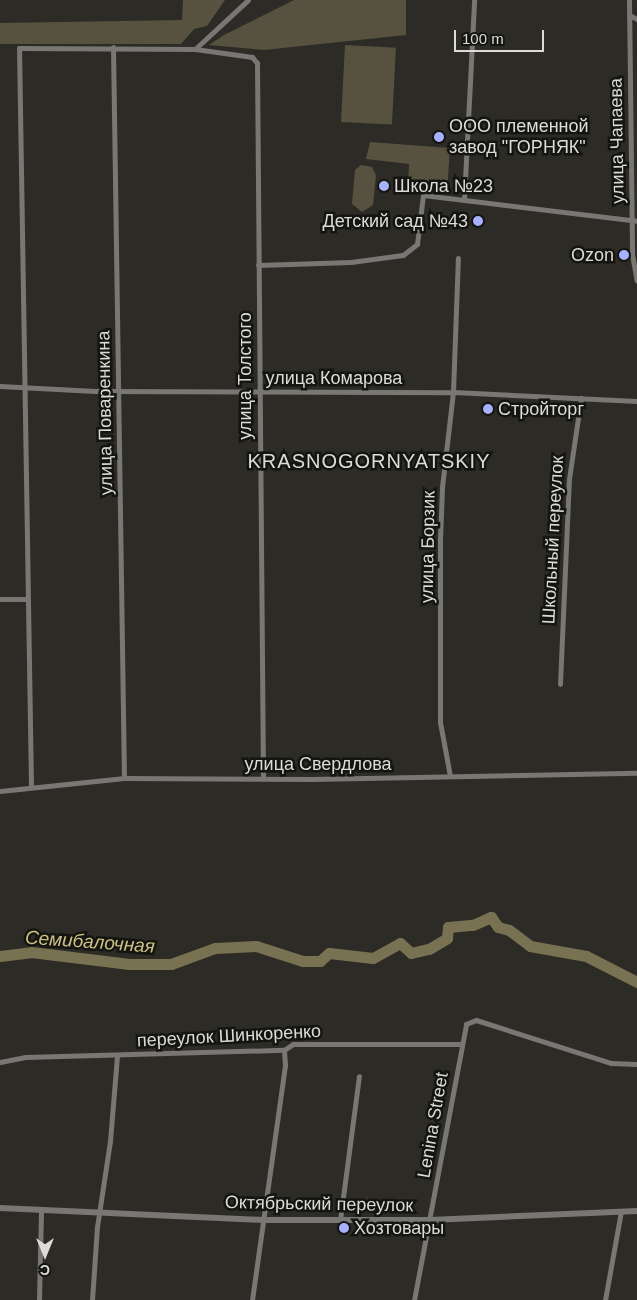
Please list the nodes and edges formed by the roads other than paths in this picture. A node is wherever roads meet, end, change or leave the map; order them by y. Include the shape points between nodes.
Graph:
1 (248, 0) edge
2 (474, 0) edge
3 (629, 0) edge
4 (629, 15) junction
5 (637, 19) edge
6 (113, 47) junction
7 (195, 49) junction
8 (464, 200) junction
9 (634, 220) edge
10 (458, 258) dead end
11 (258, 265) junction
12 (637, 281) edge
13 (0, 386) edge
14 (25, 389) junction
15 (119, 391) junction
16 (259, 392) junction
17 (453, 392) junction
18 (581, 398) junction
19 (637, 401) edge
20 (0, 599) edge
21 (26, 600) junction
22 (560, 684) dead end
23 (637, 773) edge
24 (450, 776) junction
25 (124, 778) junction
26 (263, 778) junction
27 (30, 786) junction
28 (0, 791) edge
29 (461, 1044) junction
30 (284, 1050) junction
31 (117, 1056) junction
32 (0, 1062) edge
33 (637, 1064) edge
34 (359, 1076) dead end
35 (0, 1208) edge
36 (41, 1210) junction
37 (621, 1211) junction
38 (637, 1211) edge
39 (100, 1214) junction
40 (263, 1220) junction
41 (340, 1220) junction
42 (430, 1220) junction
43 (39, 1300) edge
44 (92, 1300) edge
45 (252, 1300) edge
46 (414, 1300) edge
47 (605, 1300) edge

1 - 7 street
2 - 8 street
3 - 4 street, улица Чапаева
4 - 5 street
4 - 9 street, улица Чапаева
6 - 7 street
6 - 14 street via 19,48
6 - 15 street, улица Поваренкина
7 - 11 street, улица Толстого via 252,57 257,63
8 - 9 street
8 - 11 street via 423,195 417,244 403,255 351,262
9 - 12 street, улица Чапаева via 632,254
10 - 17 street, улица Борзик
11 - 16 street, улица Толстого
13 - 14 street, улица Комарова
14 - 15 street, улица Комарова
14 - 21 street
15 - 16 street, улица Комарова
15 - 25 street, улица Поваренкина
16 - 17 street, улица Комарова
16 - 26 street, улица Толстого
17 - 18 street, улица Комарова
17 - 24 street, улица Борзик via 442,487 440,550 440,722
18 - 19 street, улица Комарова
18 - 22 street, Школьный переулок via 569,479
20 - 21 street
21 - 27 street
23 - 24 street, улица Свердлова
24 - 26 street, улица Свердлова
25 - 26 street, улица Свердлова
25 - 27 street, улица Свердлова
27 - 28 street, улица Свердлова
29 - 30 street, переулок Шинкоренко via 293,1044
29 - 33 street, Lenina Street via 466,1024 476,1020 612,1063
29 - 42 street, Lenina Street
30 - 31 street, переулок Шинкоренко
30 - 40 street
31 - 32 street, переулок Шинкоренко via 26,1058
31 - 39 street
34 - 41 street
35 - 36 street, Октябрьский переулок
36 - 39 street, Октябрьский переулок
36 - 43 street
37 - 38 street, Октябрьский переулок
37 - 42 street, Октябрьский переулок
37 - 47 street
39 - 40 street, Октябрьский переулок
39 - 44 street
40 - 41 street, Октябрьский переулок
40 - 45 street
41 - 42 street, Октябрьский переулок
42 - 46 street, Lenina Street

